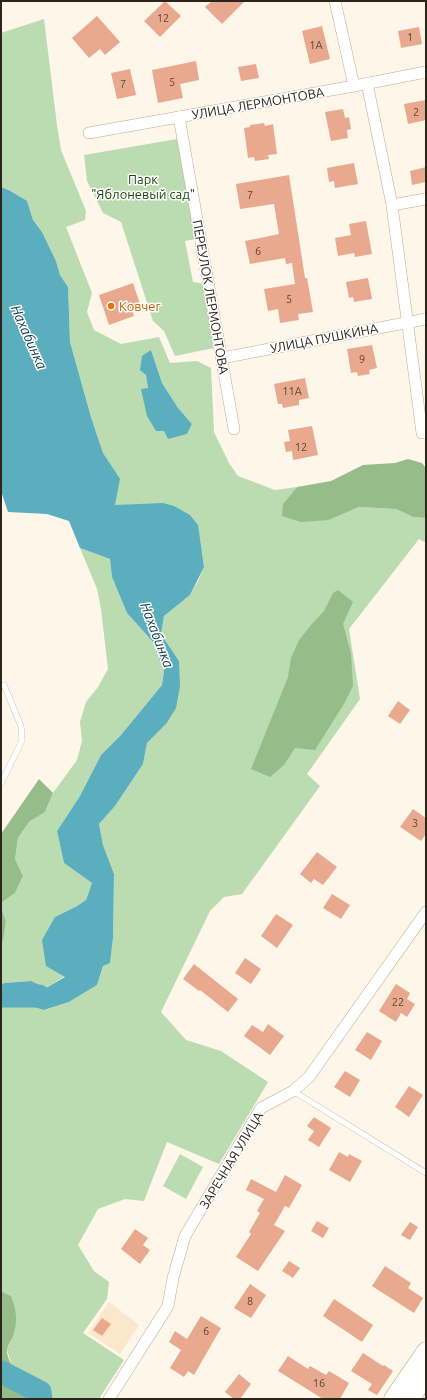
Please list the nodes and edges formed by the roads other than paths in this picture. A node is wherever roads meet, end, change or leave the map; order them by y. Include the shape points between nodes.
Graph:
1 (335, 1) edge
2 (426, 72) edge
3 (367, 83) junction
4 (354, 86) junction
5 (179, 118) junction
6 (89, 133) dead end
7 (426, 199) edge
8 (392, 205) junction
9 (426, 318) edge
10 (408, 322) junction
11 (222, 358) junction
12 (234, 429) dead end
13 (424, 433) edge
14 (2, 683) edge
15 (1, 784) edge
16 (426, 912) edge
17 (293, 1091) junction
18 (426, 1173) edge
19 (426, 1351) edge
20 (426, 1376) edge
21 (109, 1399) edge
22 (394, 1399) edge
23 (410, 1399) edge

1 - 4 street
2 - 3 street, УЛИЦА ЛЕРМОНТОВА
3 - 4 street, УЛИЦА ЛЕРМОНТОВА
3 - 8 street
4 - 5 street, УЛИЦА ЛЕРМОНТОВА
5 - 6 street, УЛИЦА ЛЕРМОНТОВА
5 - 11 street, ПЕРЕУЛОК ЛЕРМОНТОВА
7 - 8 street
8 - 10 street
9 - 10 street, УЛИЦА ПУШКИНА
10 - 11 street, УЛИЦА ПУШКИНА
10 - 13 street
11 - 12 street, ПЕРЕУЛОК ЛЕРМОНТОВА
14 - 15 lane via 21,726 22,740
16 - 17 street, ЗАРЕЧНАЯ УЛИЦА via 309,1077
17 - 18 lane
17 - 21 street, ЗАРЕЧНАЯ УЛИЦА via 261,1108 185,1236 168,1306
19 - 22 main road
20 - 23 main road

